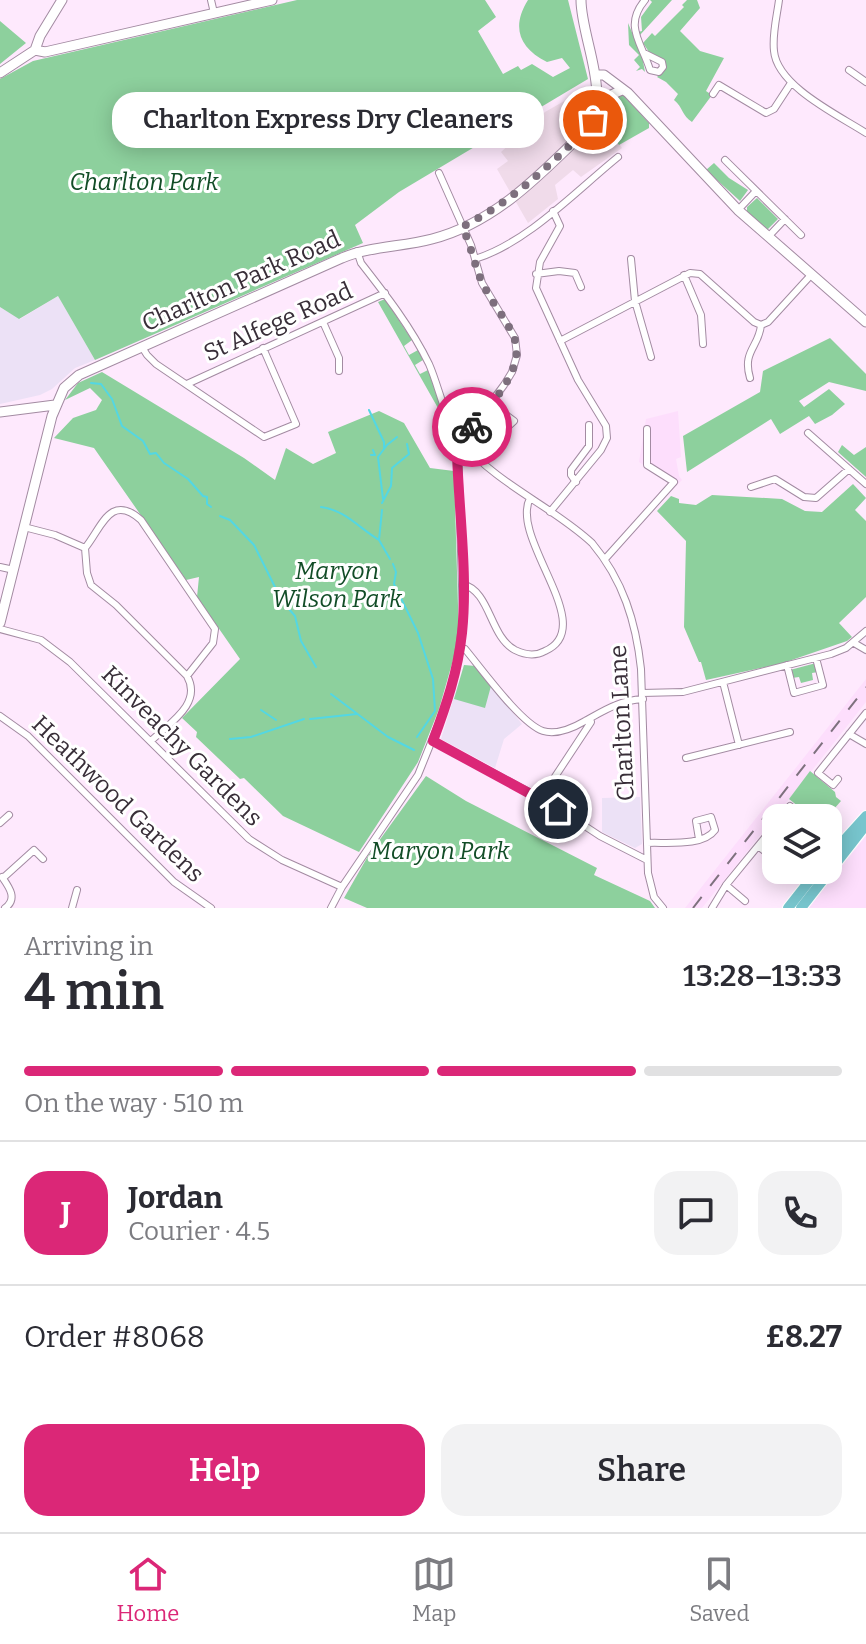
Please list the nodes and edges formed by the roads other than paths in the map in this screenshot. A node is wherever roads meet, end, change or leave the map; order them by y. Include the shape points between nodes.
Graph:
1 (62, 0) edge
2 (211, 0) edge
3 (272, 0) edge
4 (581, 0) edge
5 (645, 0) edge
6 (779, 0) edge
7 (214, 13) junction
8 (35, 50) junction
9 (646, 54) dead end
10 (849, 70) dead end
11 (0, 73) edge
12 (595, 75) junction
13 (866, 82) edge
14 (791, 83) junction
15 (622, 90) junction
16 (713, 94) dead end
17 (596, 102) junction
18 (866, 133) edge
19 (618, 157) dead end
20 (725, 160) dead end
21 (439, 173) dead end
22 (756, 191) junction
23 (738, 210) junction
24 (553, 211) junction
25 (785, 219) junction
26 (462, 227) junction
27 (801, 235) dead end
28 (767, 237) junction
29 (357, 251) junction
30 (475, 259) junction
31 (631, 259) dead end
32 (536, 274) junction
33 (684, 275) junction
34 (811, 275) junction
35 (581, 287) dead end
36 (385, 293) junction
37 (635, 301) junction
38 (323, 322) junction
39 (866, 322) edge
40 (761, 325) junction
41 (560, 341) junction
42 (703, 344) dead end
43 (142, 347) junction
44 (263, 348) junction
45 (651, 357) dead end
46 (339, 371) dead end
47 (750, 378) dead end
48 (187, 384) junction
49 (491, 404) junction
50 (55, 405) junction
51 (0, 412) edge
52 (589, 425) dead end
53 (647, 429) dead end
54 (808, 433) dead end
55 (498, 436) dead end
56 (461, 441) junction
57 (849, 469) junction
58 (576, 482) junction
59 (866, 484) edge
60 (751, 487) dead end
61 (530, 498) junction
62 (550, 512) junction
63 (24, 527) junction
64 (85, 548) junction
65 (605, 559) junction
66 (0, 567) edge
67 (14, 570) junction
68 (462, 584) junction
69 (0, 623) edge
70 (0, 629) edge
71 (866, 631) edge
72 (854, 643) junction
73 (460, 648) junction
74 (866, 650) edge
75 (816, 658) junction
76 (787, 665) junction
77 (187, 676) junction
78 (723, 682) junction
79 (642, 696) junction
80 (866, 713) edge
81 (0, 716) edge
82 (590, 719) junction
83 (790, 732) dead end
84 (849, 734) junction
85 (151, 741) junction
86 (433, 741) junction
87 (866, 744) edge
88 (739, 745) junction
89 (686, 758) dead end
90 (838, 779) dead end
91 (541, 798) junction
92 (9, 815) dead end
93 (866, 816) edge
94 (0, 823) edge
95 (866, 825) edge
96 (699, 839) dead end
97 (762, 841) edge
98 (647, 843) junction
99 (842, 843) edge
100 (758, 846) junction
101 (762, 849) edge
102 (43, 859) dead end
103 (647, 860) junction
104 (1, 877) edge
105 (807, 884) edge
106 (726, 885) junction
107 (342, 887) junction
108 (77, 890) dead end
109 (745, 901) dead end
110 (5, 908) edge
111 (72, 908) edge
112 (211, 908) edge
113 (331, 908) edge
114 (663, 908) edge
115 (712, 908) edge
116 (788, 908) edge
117 (801, 908) edge

1 - 8 main road
2 - 7 street
3 - 7 main road
4 - 12 main road
5 - 9 street via 633,19
6 - 14 street via 773,50
7 - 8 main road
8 - 11 main road
10 - 13 street
12 - 15 main road via 604,75
12 - 17 main road
14 - 16 street via 766,113 719,85
14 - 18 street
15 - 17 main road
15 - 23 main road
17 - 26 main road, Charlton Park Road via 591,125 532,182
19 - 24 street
20 - 22 street
21 - 26 street
22 - 23 street
22 - 25 street
23 - 28 main road
24 - 30 street via 510,245
24 - 32 street via 560,226
25 - 27 street
25 - 28 street
26 - 29 main road, Charlton Park Road via 423,241
26 - 30 street
28 - 34 main road
29 - 36 street, Charlton Lane
29 - 43 main road, Charlton Park Road
30 - 49 street via 482,283 517,347 512,372
31 - 37 street
32 - 35 street via 577,270
32 - 41 street via 537,293
33 - 37 street
33 - 40 street via 700,274
33 - 42 street via 701,315
34 - 39 main road
34 - 40 street
36 - 38 street, St Alfege Road
36 - 56 street, Charlton Lane via 429,364
37 - 41 street
37 - 45 street
38 - 44 street, St Alfege Road
38 - 46 street via 339,358
40 - 47 street via 747,361
41 - 58 street via 607,432 601,450
43 - 48 street via 150,359
43 - 50 main road, Charlton Park Road via 73,378
44 - 48 street, St Alfege Road
44 - 48 street via 296,424 264,437
49 - 55 street via 514,421
49 - 56 street
50 - 51 main road
50 - 63 main road
52 - 58 street via 589,446 571,470
53 - 65 street via 647,465 674,482
54 - 57 street
56 - 61 street, Charlton Lane via 486,467
56 - 68 street via 457,454
57 - 59 street
57 - 60 street via 816,498 804,497 775,479
58 - 62 street
61 - 62 street, Charlton Lane
61 - 68 street via 529,524 564,617 558,641 536,654 512,648 479,596
62 - 65 street, Charlton Lane via 581,533
63 - 64 street
63 - 67 main road
64 - 77 street via 91,585
64 - 77 street via 110,513 128,512 141,520 215,629 213,643
65 - 79 street, Charlton Lane via 632,616
66 - 67 street
67 - 69 main road
68 - 73 street
70 - 85 street, Kinveachy Gardens via 41,640 59,652
71 - 72 street
72 - 74 street
72 - 75 street
73 - 82 street via 535,728 554,732
73 - 86 street
75 - 76 street
75 - 76 street via 823,685 794,693
76 - 78 street
77 - 85 street via 193,691 188,704
78 - 79 street
78 - 88 street
79 - 82 street via 610,705
79 - 98 street, Charlton Lane
80 - 84 street
81 - 112 street, Heathwood Gardens via 28,736 174,882
82 - 91 street
83 - 88 street
84 - 87 street
84 - 90 street via 818,773 833,785
85 - 107 street, Kinveachy Gardens via 249,839
86 - 91 street
86 - 107 street via 418,775
88 - 89 street
91 - 103 street
92 - 94 street
93 - 99 main road
95 - 117 main road
96 - 98 street
97 - 100 street
98 - 103 street, Charlton Lane
100 - 101 street
100 - 106 street
102 - 104 street via 34,850
103 - 114 street, Charlton Lane via 650,886
104 - 110 street via 12,895
105 - 116 main road
106 - 109 street
106 - 115 street
107 - 113 street
108 - 111 street

